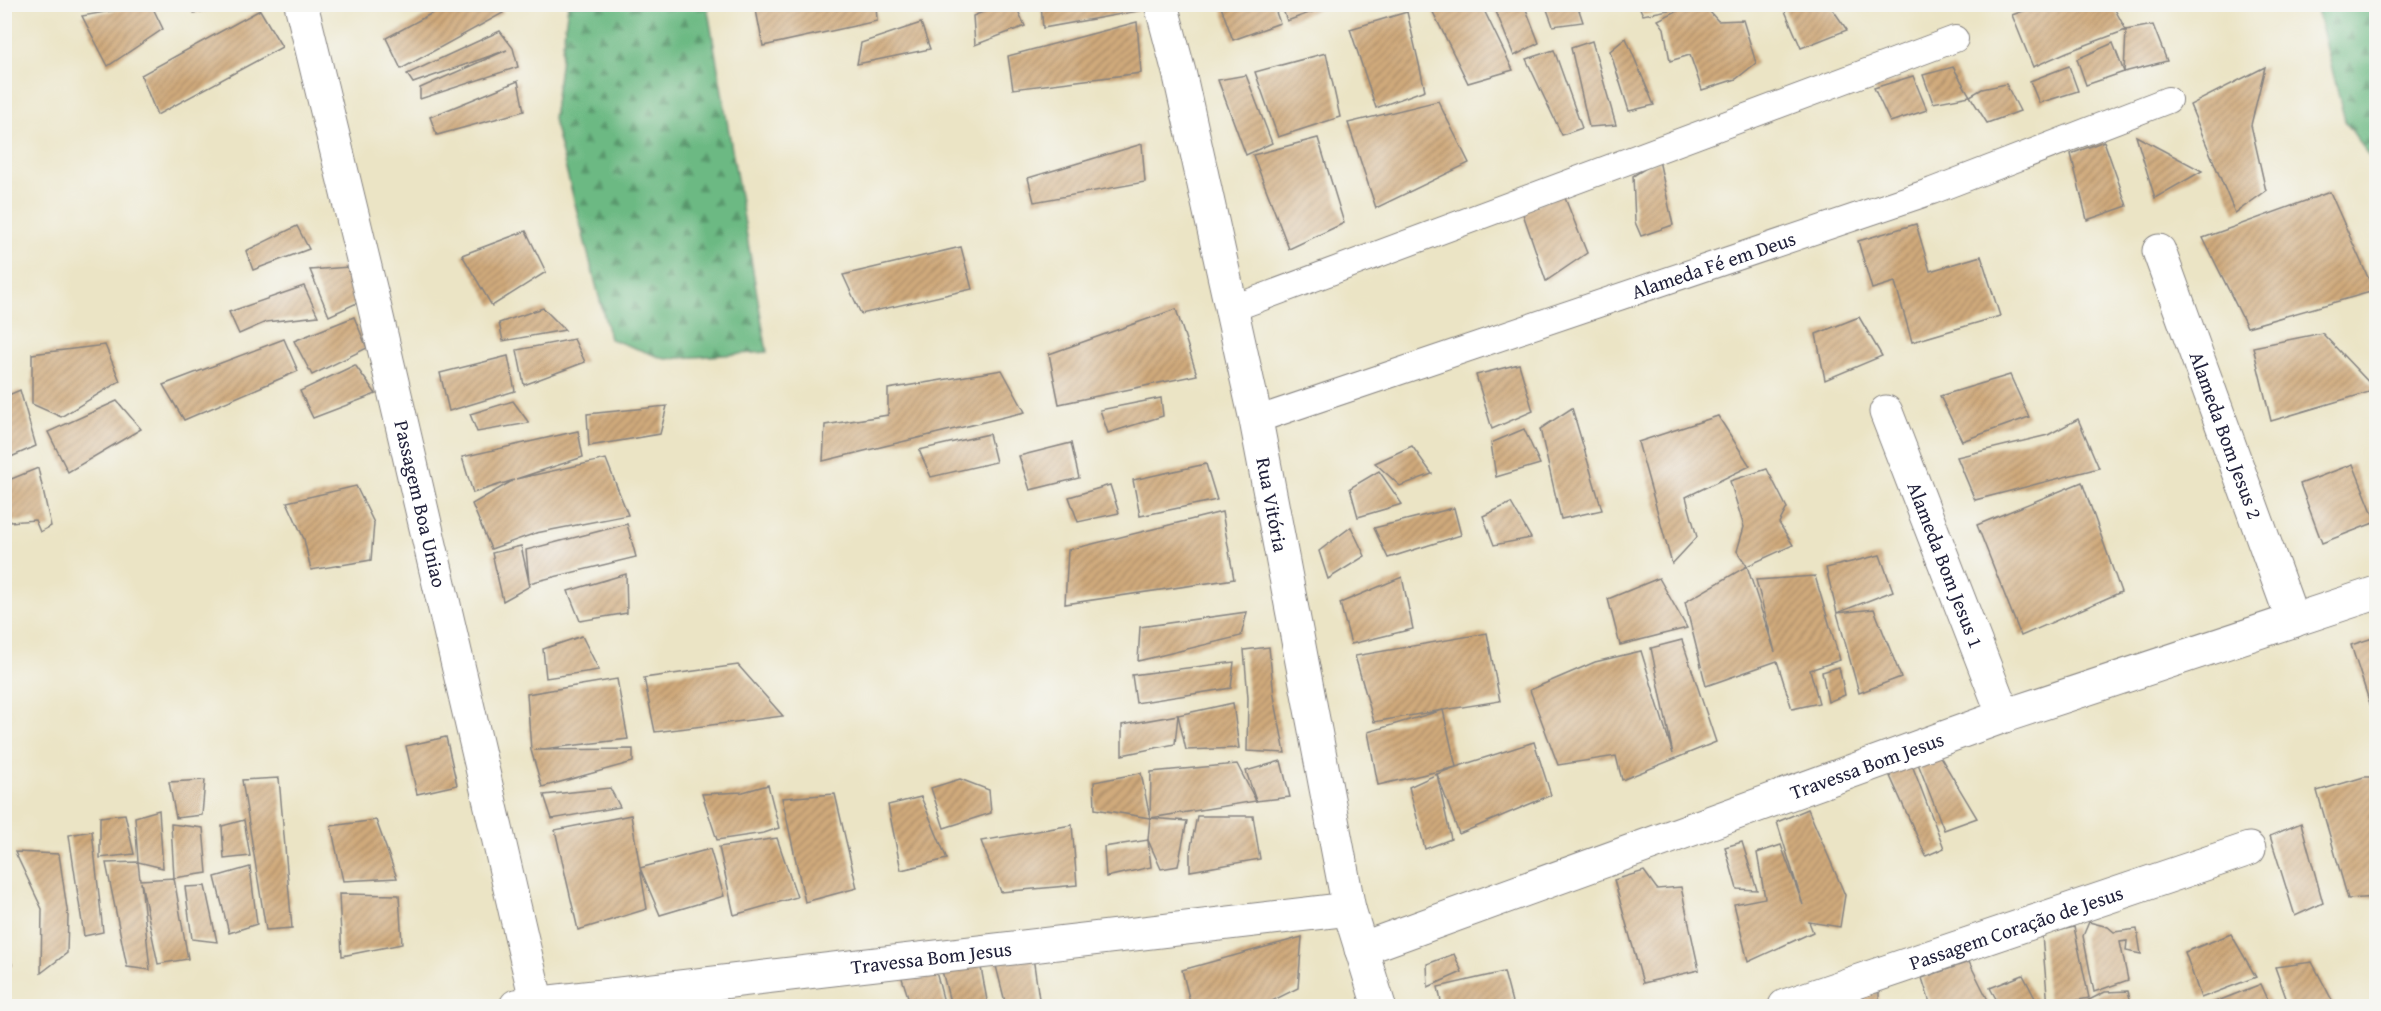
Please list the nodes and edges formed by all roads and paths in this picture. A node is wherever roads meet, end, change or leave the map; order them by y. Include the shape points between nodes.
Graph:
1 (302, 4) edge
2 (1161, 4) edge
3 (1955, 39) dead end
4 (2168, 100) dead end
5 (2159, 251) dead end
6 (1231, 309) junction
7 (1886, 412) dead end
8 (1256, 420) junction
9 (2376, 593) edge
10 (2293, 621) junction
11 (2004, 716) junction
12 (2249, 849) dead end
13 (1349, 909) junction
14 (1361, 949) junction
15 (526, 1005) edge
16 (1379, 1006) edge
17 (1785, 1006) edge

1 - 15 street, Passagem Boa Uniao via 372,296
2 - 6 street, Rua Vitória
3 - 6 lane
4 - 8 lane, Alameda Fé em Deus via 1932,191
5 - 10 street, Alameda Bom Jesus 2
6 - 8 street, Rua Vitória
7 - 11 street, Alameda Bom Jesus 1
8 - 13 street, Rua Vitória
9 - 10 street, Travessa Bom Jesus
10 - 11 street, Travessa Bom Jesus
11 - 14 street, Travessa Bom Jesus
12 - 17 street, Passagem Coração de Jesus
13 - 14 street, Rua Vitória
13 - 15 street, Travessa Bom Jesus
14 - 16 street, Rua Vitória

